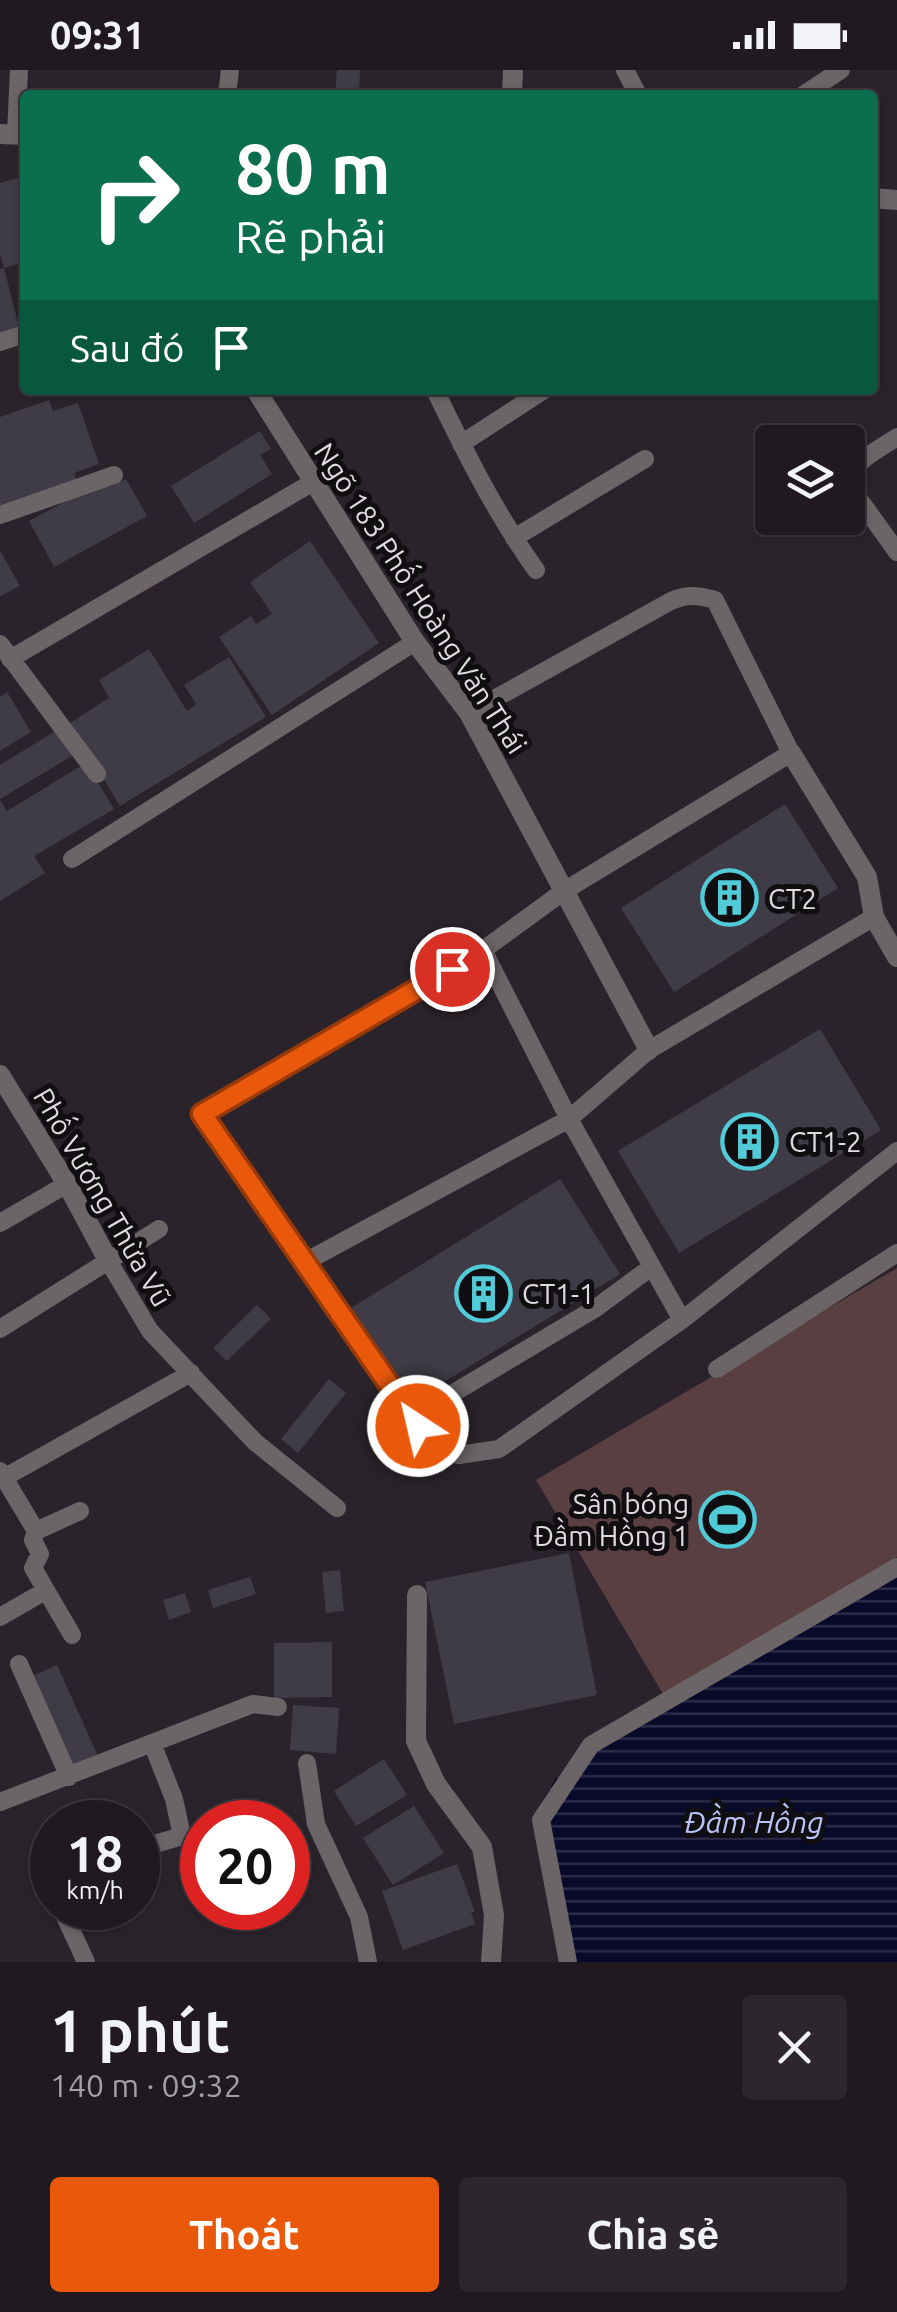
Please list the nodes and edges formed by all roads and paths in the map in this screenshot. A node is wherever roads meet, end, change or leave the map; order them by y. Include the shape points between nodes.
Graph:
1 (19, 70) edge
2 (841, 70) edge
3 (811, 90) edge
4 (14, 134) edge
5 (259, 395) edge
6 (437, 395) edge
7 (536, 395) edge
8 (897, 437) edge
9 (461, 444) junction
10 (645, 459) dead end
11 (114, 476) dead end
12 (315, 481) junction
13 (0, 515) edge
14 (514, 538) junction
15 (897, 552) edge
16 (536, 570) dead end
17 (415, 642) junction
18 (5, 651) edge
19 (469, 713) junction
20 (791, 753) junction
21 (97, 774) dead end
22 (72, 859) dead end
23 (564, 891) junction
24 (874, 917) junction
25 (484, 950) junction
26 (897, 958) edge
27 (649, 1050) junction
28 (0, 1076) edge
29 (569, 1119) junction
30 (897, 1151) edge
31 (67, 1184) junction
32 (0, 1223) edge
33 (159, 1228) dead end
34 (897, 1253) edge
35 (110, 1262) junction
36 (305, 1262) junction
37 (650, 1268) junction
38 (682, 1320) junction
39 (0, 1329) edge
40 (717, 1368) dead end
41 (191, 1373) junction
42 (418, 1426) junction
43 (1, 1476) edge
44 (337, 1508) dead end
45 (80, 1510) dead end
46 (36, 1532) junction
47 (897, 1567) edge
48 (45, 1591) junction
49 (417, 1595) dead end
50 (0, 1617) edge
51 (72, 1636) dead end
52 (19, 1664) dead end
53 (278, 1707) dead end
54 (152, 1742) junction
55 (307, 1763) dead end
56 (69, 1777) junction
57 (0, 1802) edge
58 (160, 1842) edge
59 (71, 1930) edge
60 (86, 1962) edge
61 (368, 1962) edge
62 (491, 1962) edge
63 (568, 1962) edge

1 - 4 lane
2 - 3 lane
5 - 12 street, Ngõ 183 Phố Hoàng Văn Thái
6 - 9 lane
7 - 9 lane
8 - 15 lane via 849,475 849,485
9 - 14 lane
10 - 14 lane
11 - 13 lane
12 - 17 street, Ngõ 183 Phố Hoàng Văn Thái
12 - 18 lane
14 - 16 lane
17 - 19 street, Ngõ 183 Phố Hoàng Văn Thái
17 - 22 lane
18 - 21 lane
19 - 20 lane via 670,600 698,595 715,600
19 - 23 street, Ngõ 183 Phố Hoàng Văn Thái
20 - 23 lane
20 - 24 street via 867,878
23 - 25 lane
23 - 27 street, Ngõ 183 Phố Hoàng Văn Thái
24 - 26 street
24 - 27 lane
25 - 29 lane
25 - 36 lane via 202,1114
27 - 29 lane
28 - 31 street, Phố Vương Thừa Vũ
29 - 36 lane
29 - 37 lane
30 - 38 lane
31 - 32 lane
31 - 35 street, Phố Vương Thừa Vũ
33 - 35 lane
34 - 40 lane
35 - 39 lane
35 - 41 lane, Phố Vương Thừa Vũ via 150,1331
36 - 42 lane
37 - 38 lane
37 - 42 lane via 596,1308 425,1410
38 - 42 lane via 499,1449 448,1452
41 - 43 lane
41 - 44 lane, Phố Vương Thừa Vũ via 255,1442
43 - 46 lane
45 - 46 lane
46 - 48 lane via 40,1554 33,1568
47 - 63 lane via 591,1745 541,1820
48 - 50 lane
48 - 51 lane
49 - 62 street via 416,1741 436,1784 482,1848 494,1914
52 - 56 lane
53 - 54 lane via 253,1704
54 - 56 lane
54 - 58 lane via 182,1836
55 - 61 lane via 316,1824 359,1917
56 - 57 lane
59 - 60 lane

